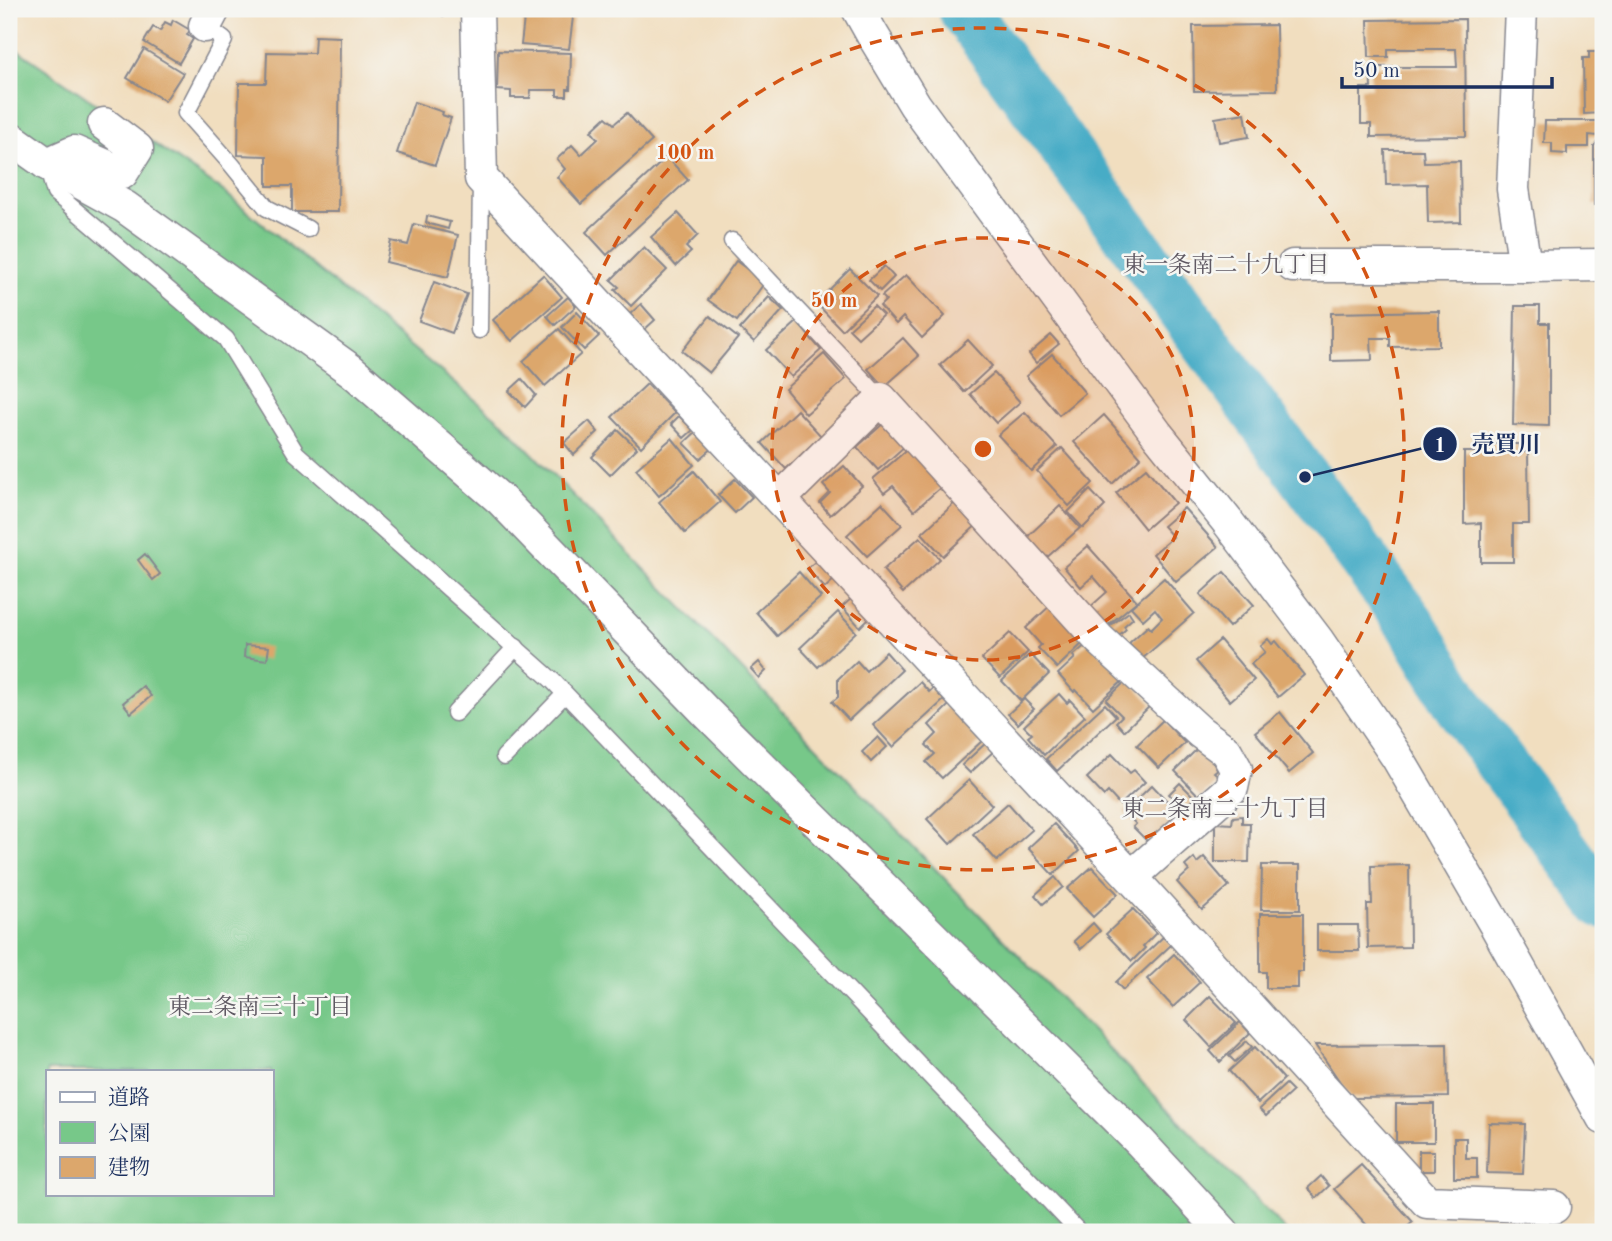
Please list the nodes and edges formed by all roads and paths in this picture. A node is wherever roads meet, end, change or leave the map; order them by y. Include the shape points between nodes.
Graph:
1 (477, 9) edge
2 (858, 9) edge
3 (1521, 9) edge
4 (210, 18) edge
5 (104, 124) dead end
6 (9, 137) edge
7 (47, 164) junction
8 (481, 178) junction
9 (308, 229) dead end
10 (732, 241) dead end
11 (1603, 265) edge
12 (1293, 266) dead end
13 (1525, 266) junction
14 (479, 330) dead end
15 (881, 399) junction
16 (780, 499) junction
17 (516, 647) junction
18 (565, 694) junction
19 (456, 713) dead end
20 (504, 757) dead end
21 (1131, 877) junction
22 (1603, 1118) edge
23 (1554, 1206) dead end
24 (1079, 1232) edge
25 (1223, 1232) edge

1 - 8 street
2 - 22 street via 915,105 1157,433 1318,641 1397,758
3 - 13 street via 1513,188
4 - 9 lane via 224,40 186,113 267,208
5 - 7 street via 137,149 122,173 74,152
6 - 7 street
7 - 17 lane via 55,193 226,339 296,453
7 - 25 street via 125,207 352,371 501,500 707,713 1140,1142
8 - 14 lane
8 - 16 street
10 - 15 lane
11 - 13 street
12 - 13 street
15 - 16 street
15 - 21 street via 1099,639 1226,751 1236,769 1232,788
16 - 21 street
17 - 18 lane
17 - 19 lane
18 - 20 lane
18 - 24 lane
21 - 23 street via 1427,1202

